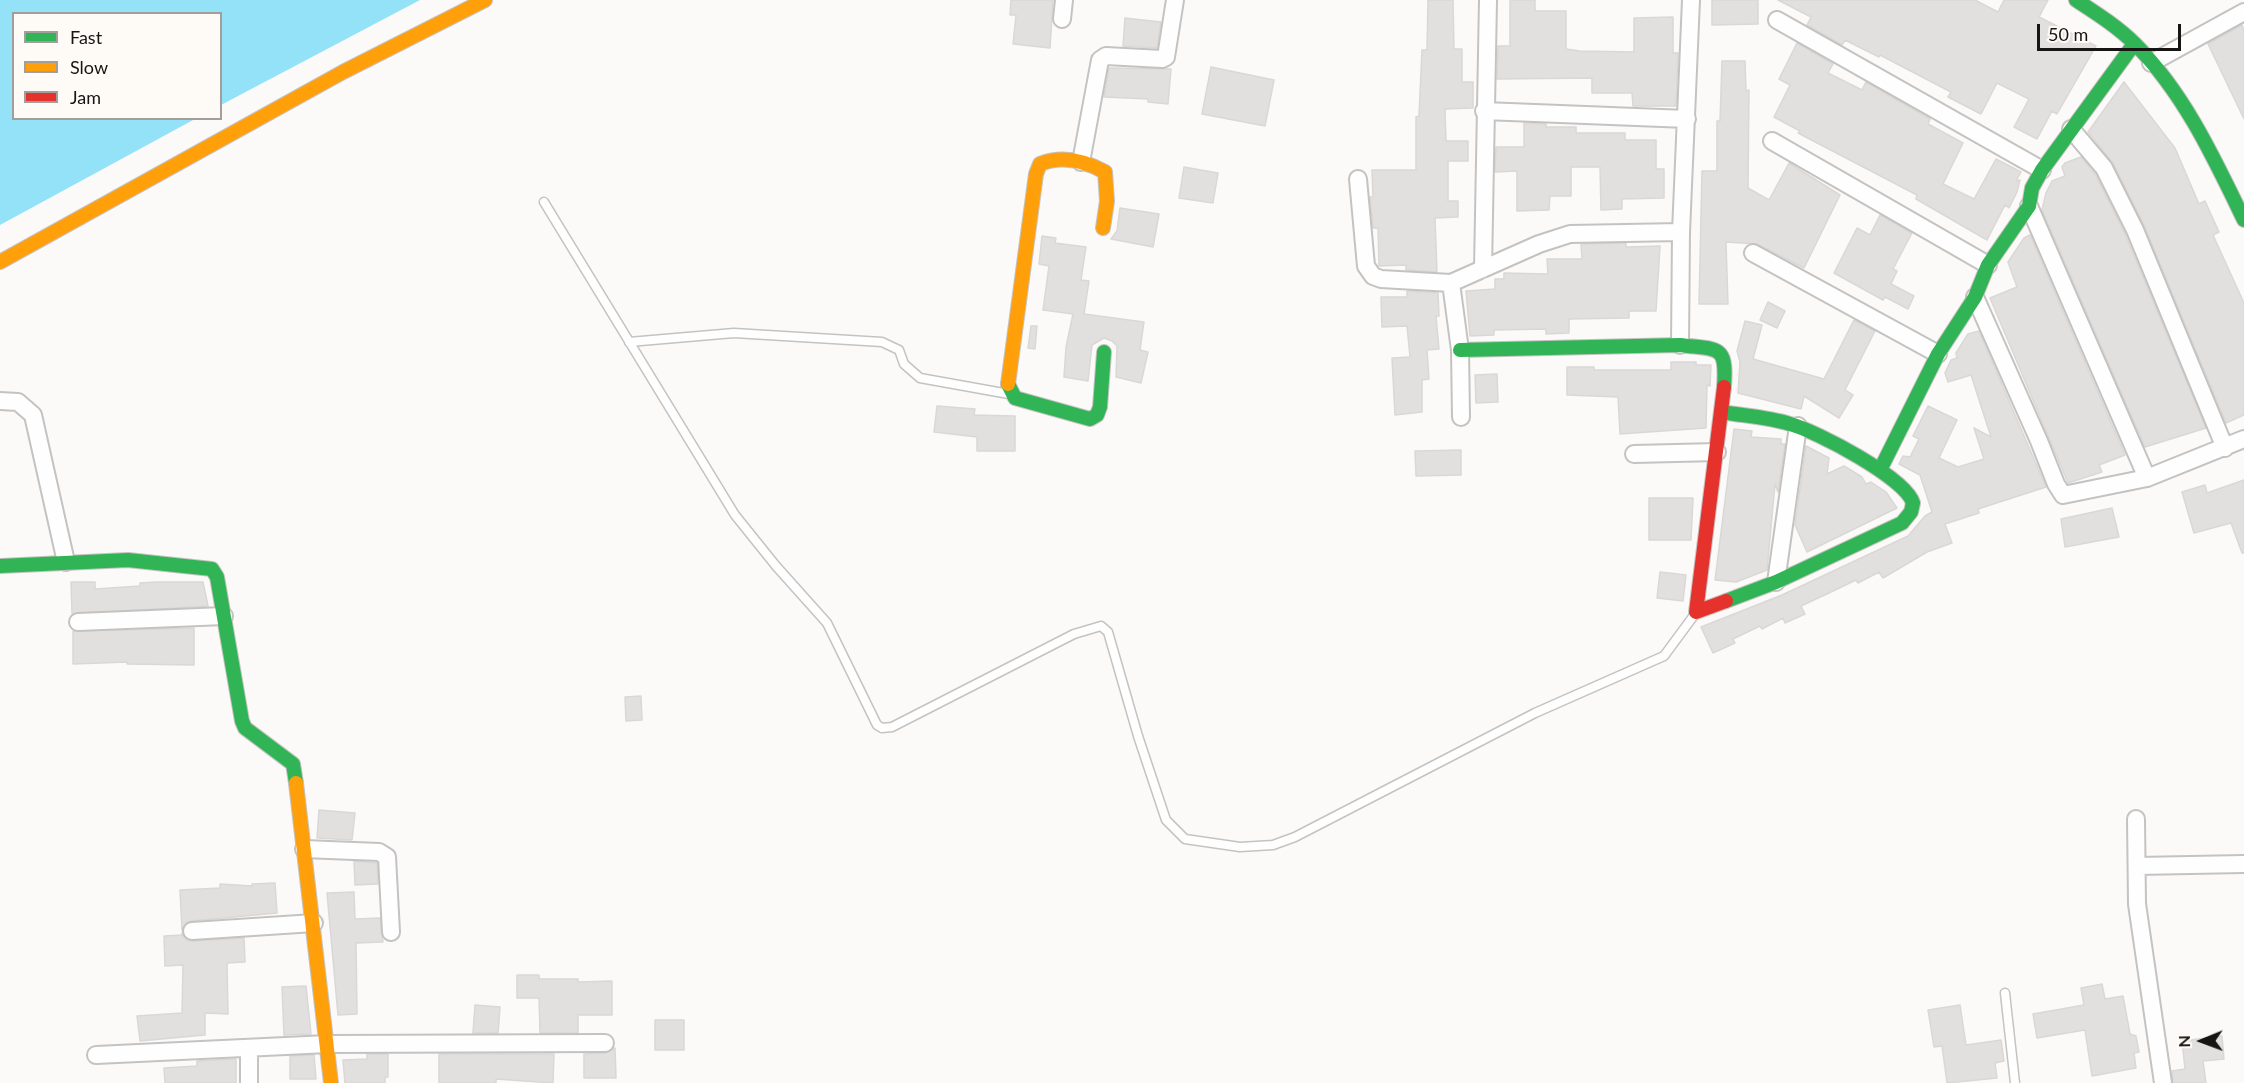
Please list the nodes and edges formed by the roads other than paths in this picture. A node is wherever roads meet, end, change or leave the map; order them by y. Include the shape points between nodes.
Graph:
1 (485, 0) edge
2 (1064, 0) edge
3 (1175, 0) edge
4 (1488, 0) edge
5 (1683, 0) edge
6 (1691, 0) edge
7 (2085, 2) edge
8 (2244, 12) edge
9 (1062, 19) dead end
10 (1777, 20) dead end
11 (2134, 44) junction
12 (2151, 63) junction
13 (1484, 111) junction
14 (1688, 118) junction
15 (2072, 129) junction
16 (1772, 141) dead end
17 (1081, 162) junction
18 (2042, 170) junction
19 (1358, 179) dead end
20 (544, 202) dead end
21 (2029, 206) junction
22 (2244, 220) edge
23 (1103, 228) dead end
24 (1682, 232) junction
25 (1753, 253) dead end
26 (0, 262) edge
27 (1988, 265) junction
28 (1483, 269) junction
29 (1451, 283) junction
30 (1975, 297) junction
31 (629, 342) junction
32 (1680, 345) junction
33 (1460, 350) junction
34 (1104, 352) dead end
35 (1938, 354) junction
36 (1012, 395) junction
37 (0, 401) edge
38 (1722, 412) junction
39 (1461, 417) dead end
40 (1798, 426) junction
41 (2244, 439) edge
42 (2225, 448) junction
43 (1717, 452) junction
44 (1634, 454) dead end
45 (1880, 470) junction
46 (2147, 478) junction
47 (66, 562) junction
48 (0, 566) edge
49 (1776, 582) junction
50 (1696, 612) junction
51 (224, 616) junction
52 (78, 622) dead end
53 (2136, 819) dead end
54 (304, 849) junction
55 (2244, 864) edge
56 (2137, 866) junction
57 (315, 923) junction
58 (192, 931) dead end
59 (392, 932) dead end
60 (2005, 993) dead end
61 (605, 1043) dead end
62 (328, 1044) junction
63 (249, 1048) junction
64 (96, 1055) dead end
65 (249, 1083) edge
66 (331, 1083) edge
67 (2015, 1083) edge
68 (2163, 1083) edge

1 - 26 main road via 343,72
2 - 9 street
3 - 17 street via 1166,57 1106,56 1100,60
4 - 13 street
5 - 6 street
6 - 14 street
7 - 11 main road
8 - 12 street
10 - 18 street
11 - 12 main road
11 - 15 main road
12 - 22 main road via 2213,157
13 - 14 street
13 - 28 street
14 - 24 street
15 - 18 main road
15 - 42 street via 2103,168 2135,230
16 - 27 street
17 - 23 main road via 1107,174
17 - 36 main road via 1052,159 1040,164 1036,174 1007,384
18 - 21 main road via 2032,188
19 - 29 street via 1366,266 1373,276
20 - 31 lane
21 - 27 main road
21 - 46 street
24 - 28 street via 1570,234
24 - 32 street
25 - 35 street
27 - 30 main road
28 - 29 street
29 - 33 street
30 - 35 main road
30 - 46 street via 2059,491 2070,495
31 - 36 lane via 734,333 882,342 899,350 904,364 920,378
31 - 50 lane via 735,515 827,623 877,725 892,727 1074,634 1101,626 1108,632 1166,820 1185,839 1240,847 1295,837 1534,713 1664,656
32 - 33 main road
32 - 38 main road via 1711,349 1724,356
33 - 39 street
34 - 36 main road via 1100,407 1094,418
35 - 45 main road
37 - 47 street via 18,402 33,415
38 - 40 main road
38 - 43 main road
40 - 45 main road
40 - 49 street
41 - 42 street
42 - 46 street
43 - 44 street
43 - 50 main road
45 - 49 main road via 1911,498 1909,517
47 - 48 main road
47 - 51 main road via 128,560 205,566 217,577
49 - 50 main road
51 - 52 street
51 - 54 main road via 242,721 245,728 292,764
53 - 56 street
54 - 57 main road
54 - 59 street via 379,852 387,857
55 - 56 street
56 - 68 street via 2137,904
57 - 58 street
57 - 62 main road
60 - 67 lane
61 - 62 street
62 - 63 street
62 - 66 main road
63 - 64 street
63 - 65 street

